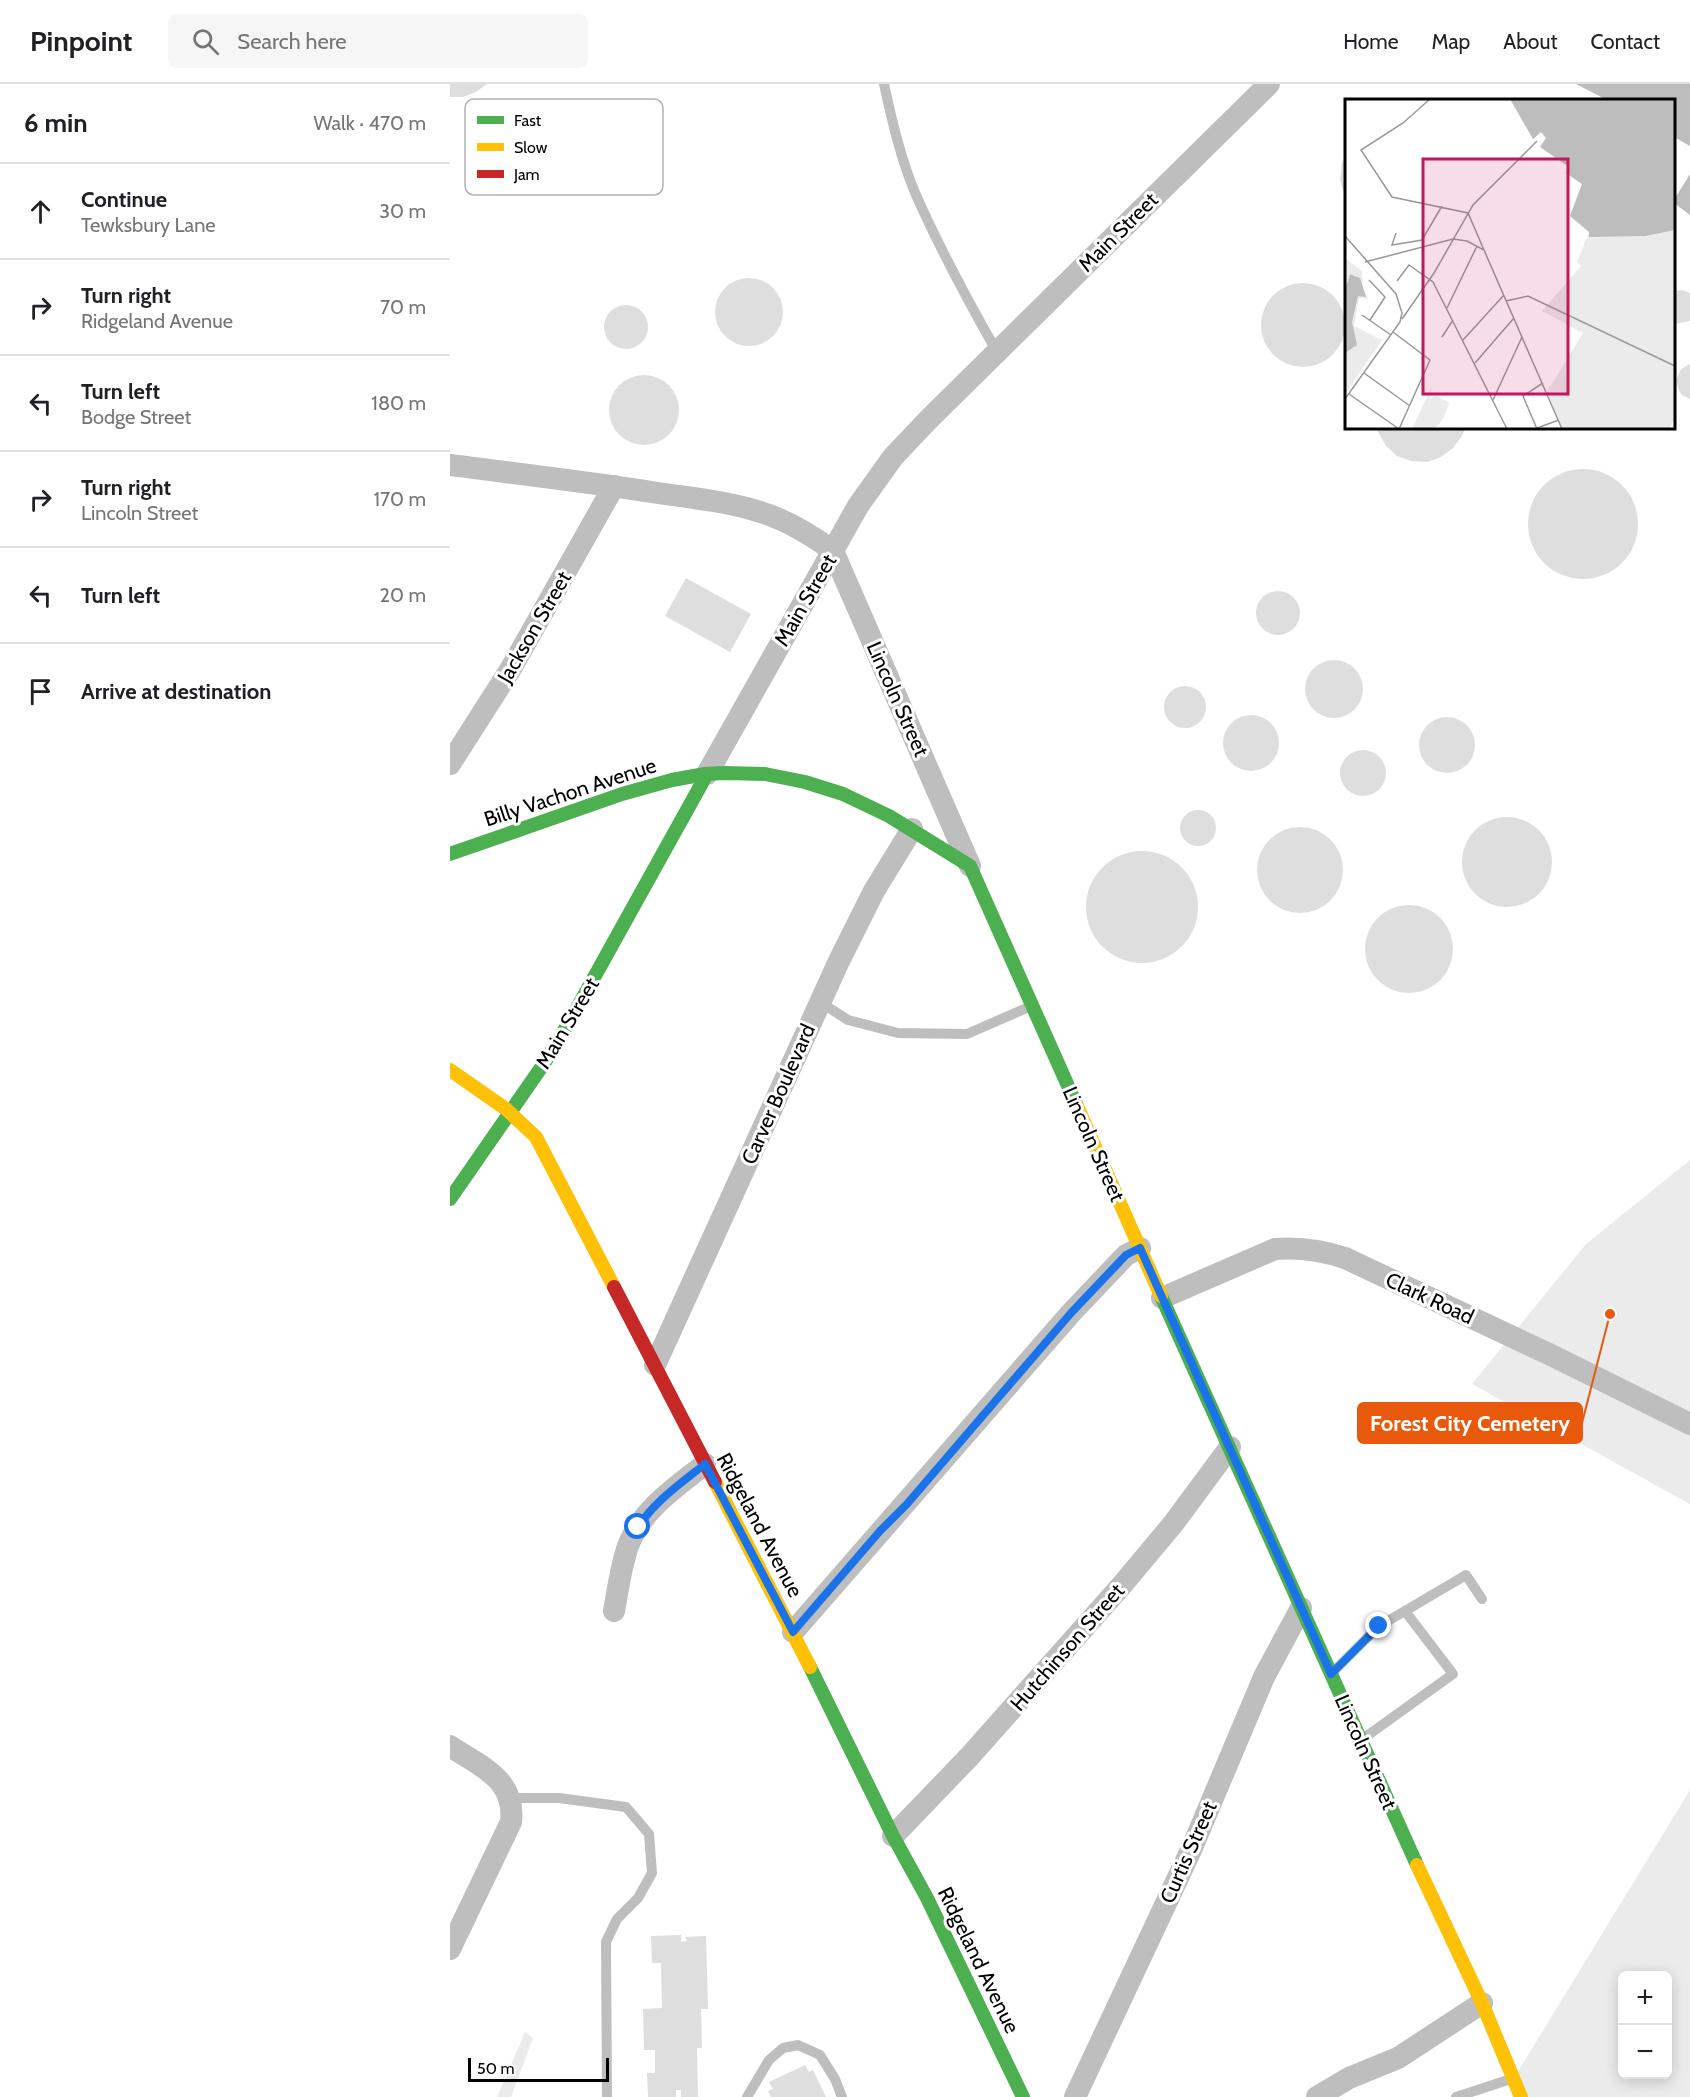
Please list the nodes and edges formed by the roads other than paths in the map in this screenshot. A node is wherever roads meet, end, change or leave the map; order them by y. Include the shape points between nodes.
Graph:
1 (884, 84) edge
2 (1269, 84) edge
3 (997, 352) junction
4 (450, 465) edge
5 (614, 486) junction
6 (833, 551) junction
7 (450, 764) edge
8 (706, 774) junction
9 (912, 829) junction
10 (450, 854) edge
11 (970, 866) junction
12 (820, 1002) junction
13 (1032, 1006) junction
14 (450, 1070) edge
15 (510, 1113) junction
16 (450, 1199) edge
17 (1140, 1248) junction
18 (1162, 1298) junction
19 (655, 1365) junction
20 (1690, 1424) edge
21 (1230, 1448) junction
22 (705, 1464) junction
23 (1482, 1599) dead end
24 (1301, 1608) junction
25 (614, 1611) dead end
26 (1405, 1611) junction
27 (793, 1632) junction
28 (1331, 1674) junction
29 (1361, 1740) junction
30 (450, 1746) edge
31 (511, 1798) junction
32 (893, 1836) junction
33 (450, 1949) edge
34 (1482, 2003) junction
35 (1514, 2078) junction
36 (607, 2097) edge
37 (747, 2097) edge
38 (842, 2097) edge
39 (1023, 2097) edge
40 (1075, 2097) edge
41 (1317, 2097) edge
42 (1456, 2097) edge
43 (1521, 2097) edge

1 - 3 lane via 916,194
2 - 3 street, Main Street
3 - 6 street, Main Street via 892,457
4 - 5 street
5 - 6 street via 756,510 786,522
5 - 7 street, Jackson Street via 510,670
6 - 8 street, Main Street
6 - 11 street, Lincoln Street
8 - 9 main road, Billy Vachon Avenue via 763,775 830,789 860,800
8 - 10 main road, Billy Vachon Avenue via 637,788
8 - 15 main road, Main Street via 571,1019
9 - 11 main road, Billy Vachon Avenue
9 - 12 street, Carver Boulevard via 874,891
11 - 13 main road, Lincoln Street
12 - 13 lane via 848,1020 898,1033 967,1034
12 - 19 street, Carver Boulevard
13 - 17 main road, Lincoln Street
14 - 15 main road, Ridgeland Avenue
15 - 16 main road, Main Street
15 - 19 main road, Ridgeland Avenue via 536,1137
17 - 18 main road, Lincoln Street
17 - 27 street via 1126,1255 1071,1313
18 - 20 street, Clark Road via 1275,1249 1320,1250 1345,1258
18 - 21 main road, Lincoln Street
19 - 22 main road, Ridgeland Avenue
21 - 24 main road, Lincoln Street
21 - 32 street, Hutchinson Street via 1122,1585
22 - 25 street via 661,1499 638,1527 628,1546
22 - 27 main road, Ridgeland Avenue
23 - 26 lane via 1466,1575
24 - 28 main road, Lincoln Street
24 - 40 street, Curtis Street via 1264,1677 1191,1850
26 - 28 lane via 1379,1626
26 - 29 lane via 1453,1674
27 - 32 main road, Ridgeland Avenue
28 - 29 main road, Lincoln Street
29 - 34 main road, Lincoln Street
30 - 31 street via 496,1778
31 - 33 street via 511,1822
31 - 36 lane via 560,1798 626,1807 649,1834 652,1872 638,1898 617,1919 606,1942
32 - 39 main road, Ridgeland Avenue
34 - 35 main road, Lincoln Street
34 - 41 street via 1398,2058 1349,2078
35 - 42 lane
35 - 43 main road, Lincoln Street
37 - 38 lane via 769,2060 783,2048 798,2046 820,2055

